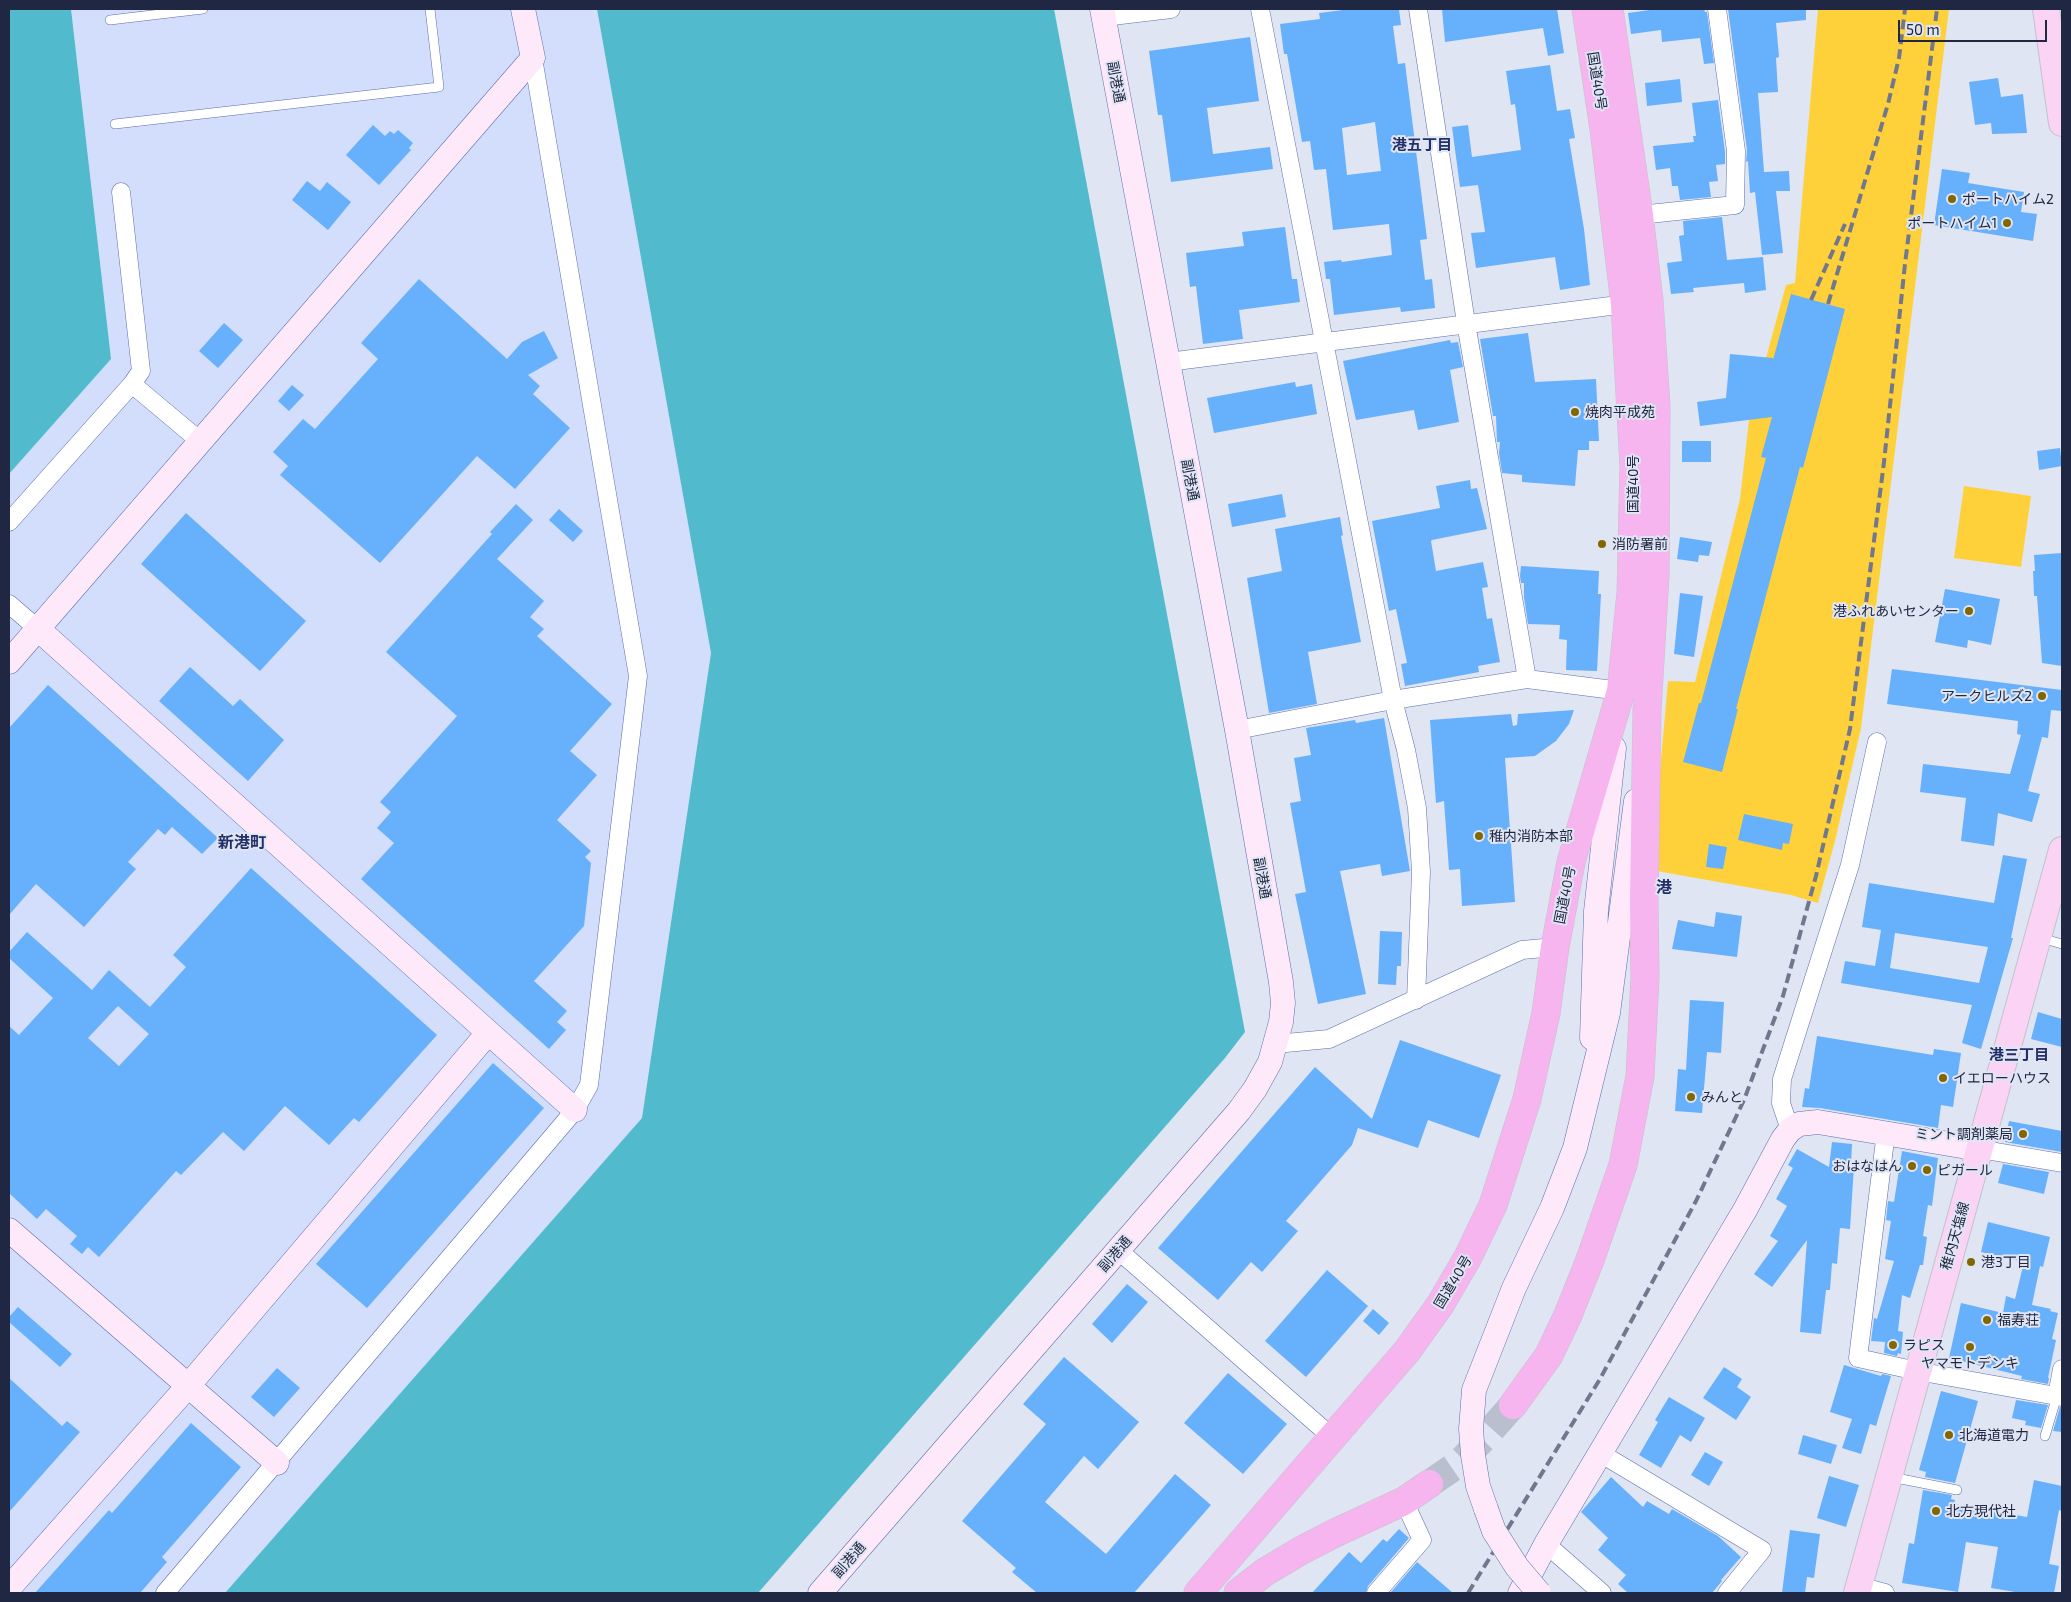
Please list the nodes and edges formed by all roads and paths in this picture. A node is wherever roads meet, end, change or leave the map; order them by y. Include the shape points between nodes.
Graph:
1 (203, 9) edge
2 (430, 9) edge
3 (523, 9) edge
4 (1171, 9) edge
5 (1260, 9) edge
6 (1418, 9) edge
7 (1586, 9) edge
8 (1609, 9) edge
9 (1717, 9) edge
10 (2046, 9) edge
11 (1103, 13) edge
12 (110, 20) dead end
13 (533, 58) junction
14 (2062, 123) edge
15 (115, 124) dead end
16 (120, 192) dead end
17 (1639, 215) junction
18 (1637, 302) junction
19 (1466, 323) junction
20 (1324, 343) junction
21 (1168, 362) junction
22 (132, 384) junction
23 (200, 441) junction
24 (9, 522) edge
25 (9, 604) edge
26 (38, 629) junction
27 (9, 662) edge
28 (1527, 679) junction
29 (1621, 690) junction
30 (1393, 700) junction
31 (1647, 711) junction
32 (1237, 730) junction
33 (1877, 742) dead end
34 (2062, 850) edge
35 (2050, 941) edge
36 (1555, 947) junction
37 (1416, 1000) junction
38 (488, 1032) junction
39 (1275, 1044) junction
40 (1591, 1085) junction
41 (575, 1110) junction
42 (1790, 1130) junction
43 (1886, 1132) junction
44 (1979, 1148) junction
45 (2062, 1163) edge
46 (9, 1230) edge
47 (1118, 1250) junction
48 (2062, 1369) edge
49 (1917, 1371) junction
50 (188, 1386) junction
51 (2059, 1396) edge
52 (1513, 1404) tunnel mouth
53 (2045, 1436) dead end
54 (1334, 1438) junction
55 (1600, 1453) junction
56 (277, 1463) junction
57 (1888, 1477) junction
58 (1429, 1484) tunnel mouth
59 (1957, 1490) dead end
60 (1404, 1501) junction
61 (1546, 1544) junction
62 (9, 1588) edge
63 (1858, 1590) edge
64 (165, 1593) edge
65 (820, 1593) edge
66 (1198, 1593) edge
67 (1238, 1593) edge
68 (1376, 1593) edge
69 (1520, 1593) edge
70 (1539, 1593) edge
71 (1602, 1593) edge
72 (1727, 1593) edge
73 (1885, 1593) edge

1 - 12 lane
2 - 15 lane via 439,87
3 - 13 street
4 - 11 street
5 - 20 street
6 - 19 street
7 - 18 highway, 国道40号 via 1605,138
8 - 17 highway, 国道40号
9 - 17 street via 1736,151 1735,205
10 - 14 main road
11 - 21 street, 副港通
13 - 23 street
13 - 41 street via 638,676 589,1085
16 - 22 street via 141,371
17 - 18 highway, 国道40号
18 - 19 street
18 - 29 highway, 国道40号 via 1631,592
18 - 31 highway, 国道40号 via 1656,406 1654,575
19 - 20 street
19 - 28 street
20 - 21 street
20 - 30 street
21 - 32 street, 副港通
22 - 23 street
22 - 24 street
23 - 26 street
25 - 26 street
26 - 27 street
26 - 38 street
28 - 29 street
28 - 30 street
29 - 36 highway, 国道40号 via 1571,862
29 - 40 street via 1596,911
30 - 32 street
30 - 37 street via 1417,808 1421,872
31 - 40 street via 1608,1012
31 - 52 highway, 国道40号 via 1646,978 1640,1076 1623,1165 1568,1315 1549,1354
32 - 39 street, 副港通 via 1281,982 1283,1004
33 - 42 street via 1850,865 1782,1079 1781,1102
34 - 35 main road, 稚内天塩線
35 - 44 main road, 稚内天塩線
36 - 37 street via 1522,950
36 - 54 highway, 国道40号 via 1537,1057 1516,1137 1493,1205 1440,1305 1407,1351
37 - 39 street via 1329,1039
38 - 41 street
38 - 50 street
39 - 47 street, 副港通 via 1270,1062 1239,1111
40 - 70 street, bridge via 1575,1148 1552,1208 1514,1288 1474,1390 1471,1429 1478,1486 1494,1531 1517,1567
41 - 56 street
42 - 43 street via 1799,1124 1818,1122
42 - 55 street
43 - 44 street
43 - 49 street via 1858,1358
44 - 45 street
44 - 49 main road, 稚内天塩線
46 - 50 street
47 - 54 street
47 - 65 street, 副港通
48 - 51 street
49 - 51 street
49 - 57 main road, 稚内天塩線
50 - 56 street
50 - 62 street
51 - 53 lane
54 - 66 highway, 国道40号
55 - 61 street
55 - 72 street via 1762,1550
56 - 64 street
57 - 59 lane
57 - 63 main road, 稚内天塩線
58 - 60 highway
60 - 67 highway via 1302,1550
60 - 68 street via 1422,1540
61 - 69 street
61 - 71 street
63 - 73 street

